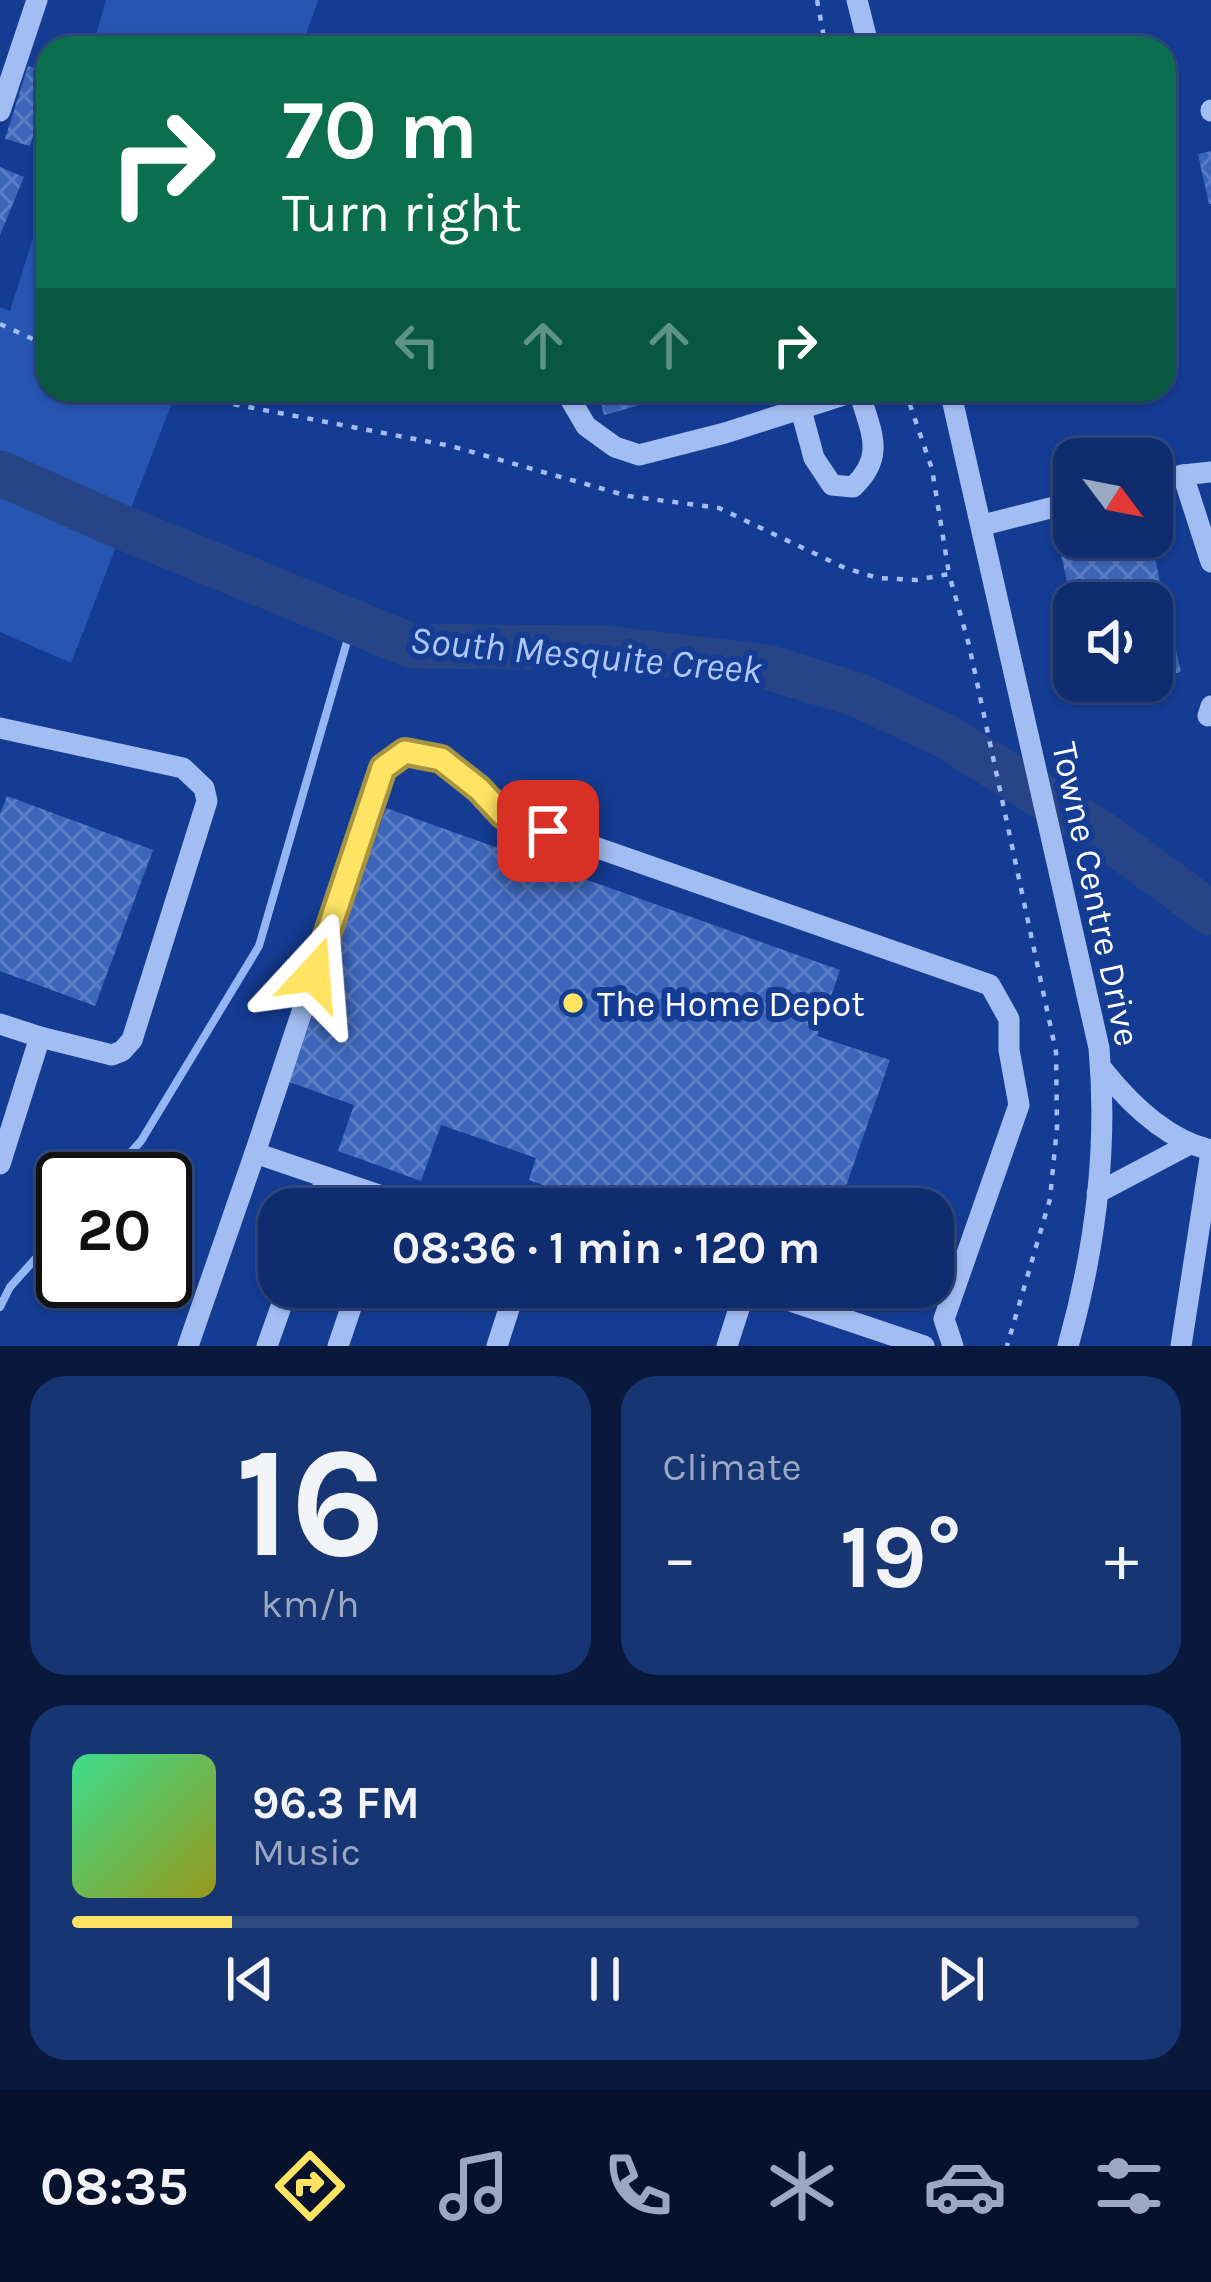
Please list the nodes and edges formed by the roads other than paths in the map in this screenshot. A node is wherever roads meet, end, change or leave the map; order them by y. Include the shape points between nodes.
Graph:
1 (37, 0) edge
2 (857, 0) edge
3 (865, 36) edge
4 (0, 111) edge
5 (572, 402) edge
6 (825, 402) edge
7 (862, 402) edge
8 (953, 402) edge
9 (801, 410) junction
10 (1211, 472) edge
11 (1184, 475) junction
12 (1173, 477) edge
13 (1053, 507) edge
14 (983, 525) junction
15 (1211, 562) edge
16 (0, 728) edge
17 (0, 1024) edge
18 (40, 1037) junction
19 (1100, 1058) junction
20 (1188, 1144) junction
21 (1211, 1151) edge
22 (255, 1154) junction
23 (0, 1164) edge
24 (326, 1178) junction
25 (322, 1188) edge
26 (349, 1188) edge
27 (1097, 1193) junction
28 (281, 1308) edge
29 (351, 1308) edge
30 (509, 1308) edge
31 (740, 1308) edge
32 (802, 1308) edge
33 (887, 1340) edge
34 (188, 1346) edge
35 (267, 1346) edge
36 (338, 1346) edge
37 (497, 1346) edge
38 (728, 1346) edge
39 (924, 1346) edge
40 (953, 1346) edge
41 (1068, 1346) edge
42 (1181, 1346) edge

1 - 4 street
2 - 3 street
5 - 9 street via 586,426 639,455
6 - 9 street
7 - 9 street via 875,450 871,470 853,487 832,485 814,458
8 - 14 street, Towne Centre Drive
10 - 11 street
11 - 12 street
11 - 15 street
13 - 14 street
14 - 19 street, Towne Centre Drive
16 - 18 street via 183,768 206,801 132,1040 112,1055
17 - 18 street
18 - 23 street
19 - 20 street via 1123,1095
19 - 27 street, Towne Centre Drive
20 - 21 street
20 - 27 street
21 - 42 street
22 - 24 street
22 - 34 street
22 - 40 street via 383,768 405,752 441,759 503,815 990,985 1009,1019 1019,1105 944,1319
24 - 25 street
24 - 26 street
27 - 41 street, Towne Centre Drive
28 - 35 street
29 - 36 street
30 - 37 street
31 - 38 street
32 - 33 street
33 - 39 street

